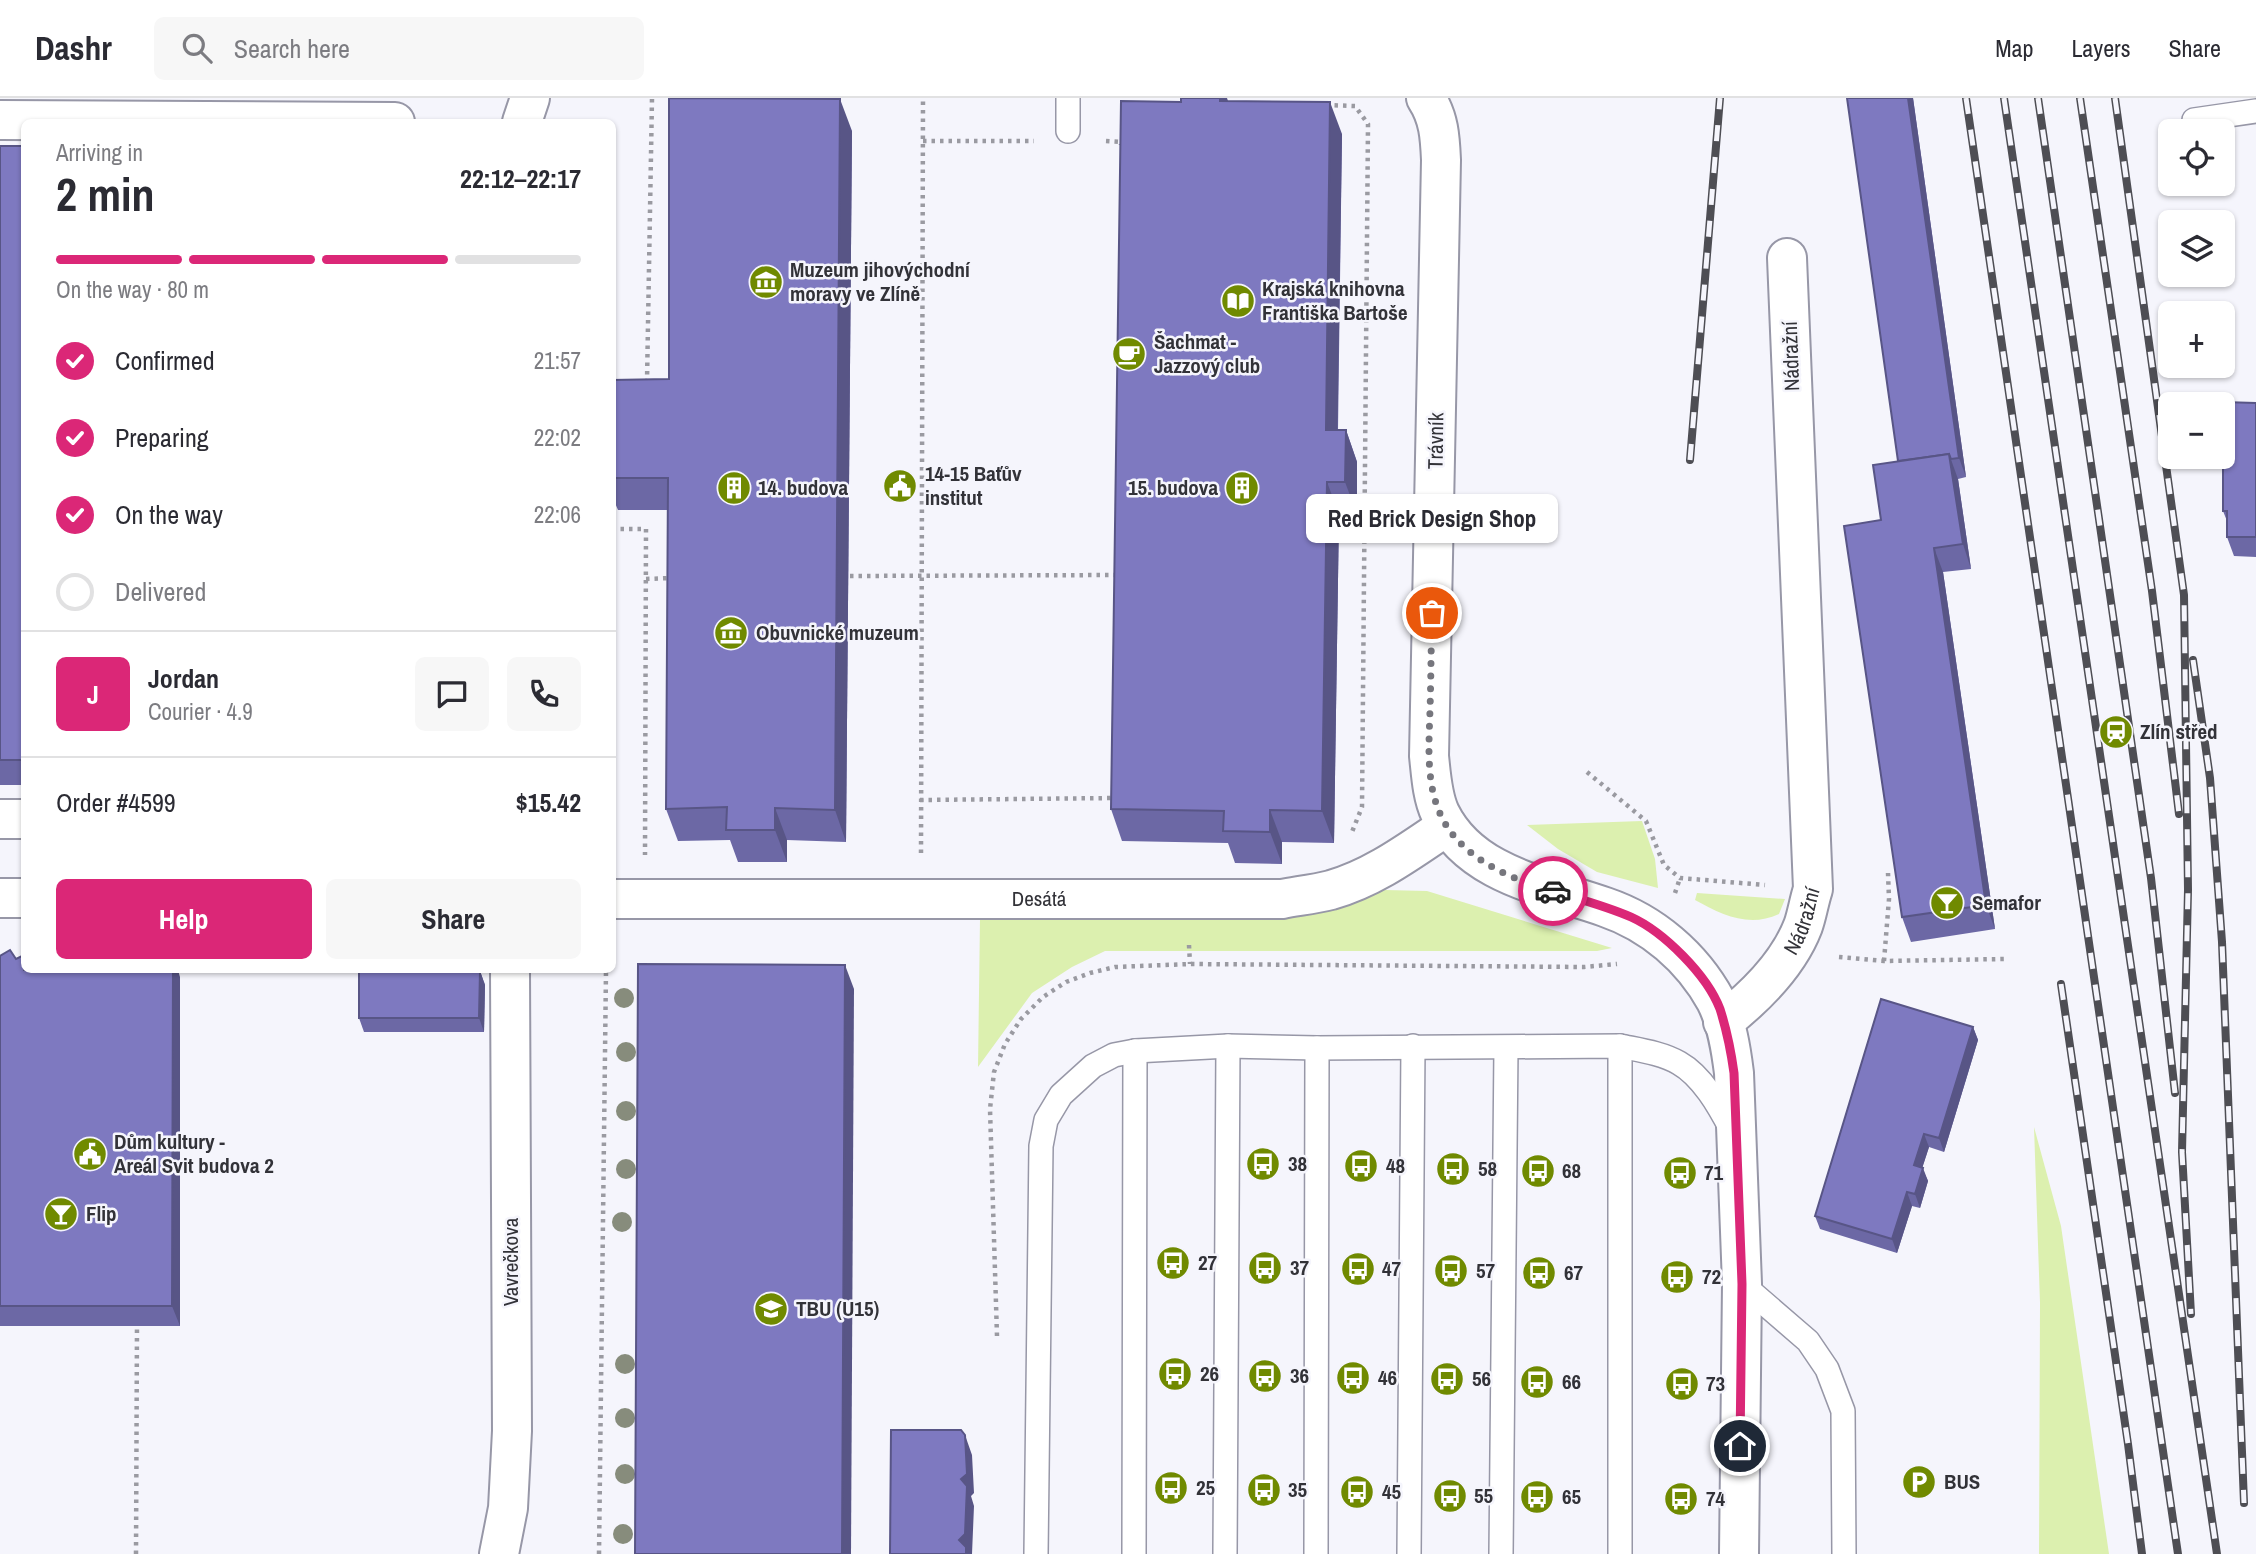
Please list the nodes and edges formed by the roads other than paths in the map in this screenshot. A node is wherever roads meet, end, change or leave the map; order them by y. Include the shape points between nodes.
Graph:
1 (530, 98) edge
2 (1068, 98) edge
3 (1426, 98) edge
4 (73, 109) edge
5 (2256, 111) edge
6 (321, 119) edge
7 (523, 119) edge
8 (2201, 119) edge
9 (0, 120) edge
10 (1068, 131) dead end
11 (1787, 258) dead end
12 (0, 819) edge
13 (21, 819) edge
14 (1447, 826) junction
15 (0, 898) edge
16 (21, 898) edge
17 (616, 899) edge
18 (510, 973) edge
19 (1723, 1022) junction
20 (1228, 1046) junction
21 (1413, 1046) junction
22 (1620, 1046) junction
23 (1317, 1048) junction
24 (1506, 1048) junction
25 (1135, 1051) junction
26 (1737, 1139) junction
27 (1742, 1284) junction
28 (499, 1554) edge
29 (1036, 1554) edge
30 (1134, 1554) edge
31 (1225, 1554) edge
32 (1316, 1554) edge
33 (1409, 1554) edge
34 (1500, 1554) edge
35 (1620, 1554) edge
36 (1739, 1554) edge
37 (1844, 1554) edge

1 - 7 street
2 - 10 lane
3 - 14 street, Trávník via 1440,131 1441,160 1429,756 1434,792
4 - 6 street
4 - 9 street
5 - 8 lane
11 - 19 street, Nádražní via 1812,889 1803,927 1789,951 1763,987
12 - 13 street
14 - 17 street, Desátá via 1363,877 1332,890 1282,899
14 - 19 street via 1479,859 1521,880 1634,918 1661,936 1700,976
15 - 16 street
18 - 28 street, Vavrečkova via 512,1432 508,1508
19 - 26 street via 1734,1073
20 - 23 lane
20 - 25 lane
20 - 31 lane
21 - 23 lane
21 - 24 lane
21 - 33 lane
22 - 24 lane
22 - 26 lane via 1681,1063 1712,1094
22 - 35 lane
23 - 32 lane
24 - 34 lane
25 - 29 lane via 1093,1066 1061,1095 1046,1120 1041,1146
25 - 30 lane
26 - 27 street
27 - 36 street
27 - 37 lane via 1808,1341 1827,1369 1843,1411

